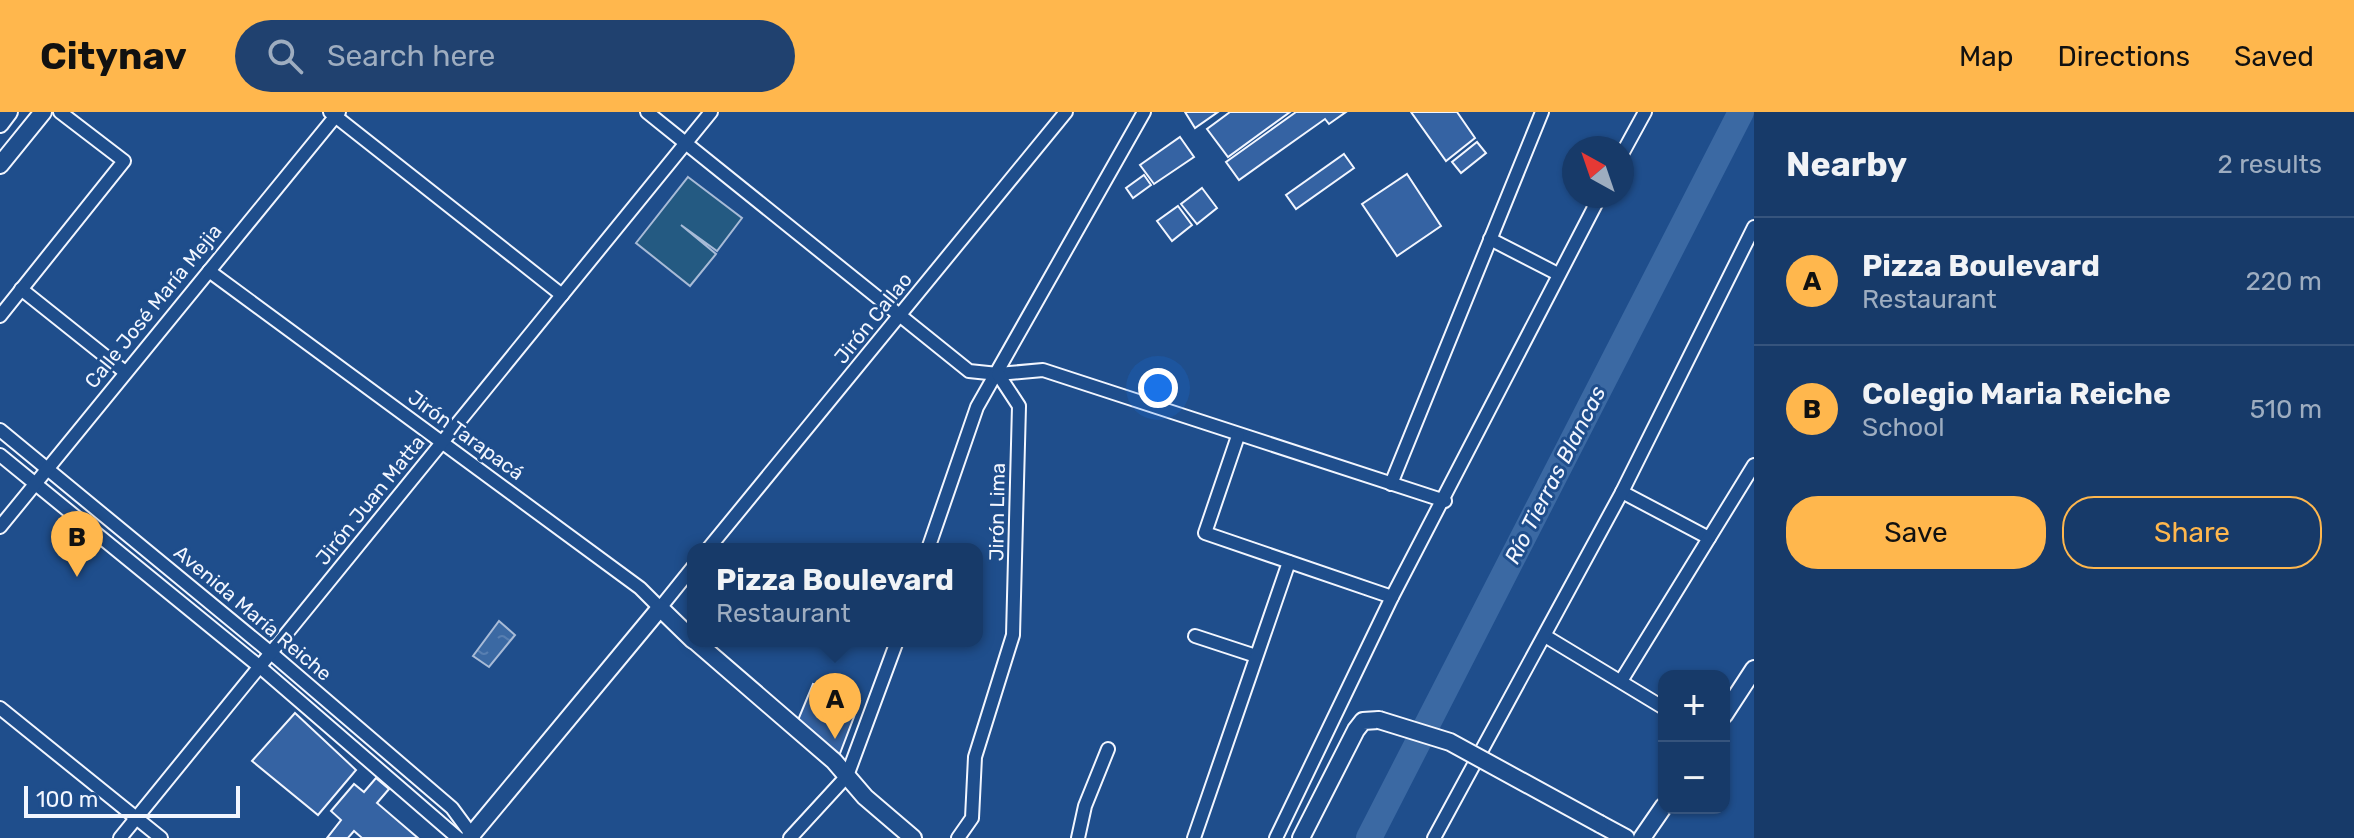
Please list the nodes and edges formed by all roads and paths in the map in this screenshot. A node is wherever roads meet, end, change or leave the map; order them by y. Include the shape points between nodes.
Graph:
1 (9, 112) edge
2 (43, 112) edge
3 (60, 112) edge
4 (647, 112) edge
5 (711, 112) edge
6 (1066, 112) edge
7 (1144, 112) edge
8 (1542, 112) edge
9 (1645, 112) edge
10 (335, 113) edge
11 (0, 124) edge
12 (1632, 136) edge
13 (686, 143) junction
14 (0, 165) edge
15 (1594, 208) edge
16 (1754, 227) edge
17 (1490, 239) junction
18 (209, 271) junction
19 (1558, 274) junction
20 (21, 289) junction
21 (562, 295) junction
22 (902, 314) junction
23 (0, 316) edge
24 (125, 372) junction
25 (998, 374) junction
26 (0, 430) edge
27 (1238, 436) junction
28 (442, 441) junction
29 (0, 455) edge
30 (1754, 465) edge
31 (46, 468) junction
32 (34, 483) junction
33 (1391, 484) junction
34 (1622, 492) junction
35 (1445, 501) junction
36 (0, 527) edge
37 (1709, 538) junction
38 (713, 543) edge
39 (930, 543) edge
40 (1289, 562) junction
41 (687, 574) edge
42 (1392, 597) junction
43 (660, 608) junction
44 (687, 633) edge
45 (1195, 636) dead end
46 (1545, 636) junction
47 (702, 647) edge
48 (895, 647) edge
49 (271, 653) junction
50 (1256, 656) junction
51 (260, 667) junction
52 (1754, 669) edge
53 (1621, 681) junction
54 (1658, 704) edge
55 (1730, 706) edge
56 (0, 708) edge
57 (1108, 749) dead end
58 (847, 776) junction
59 (1659, 814) edge
60 (137, 818) junction
61 (468, 837) edge
62 (1645, 837) edge
63 (120, 838) edge
64 (161, 838) edge
65 (790, 838) edge
66 (913, 838) edge
67 (958, 838) edge
68 (1078, 838) edge
69 (1194, 838) edge
70 (1276, 838) edge
71 (1301, 838) edge
72 (1434, 838) edge
73 (1626, 838) edge

1 - 11 street
2 - 14 street
3 - 20 street via 124,161
4 - 13 street
5 - 13 street, Jirón Juan Matta
6 - 22 street, Jirón Callao
7 - 25 street
8 - 17 street
9 - 12 street
10 - 18 street, Calle José María Mejia
10 - 21 street
13 - 21 street, Jirón Juan Matta
13 - 22 street
15 - 19 street
16 - 34 street
17 - 19 street
17 - 33 street
18 - 24 street, Calle José María Mejia
18 - 28 street, Jirón Tarapacá
19 - 35 street
20 - 23 street
20 - 24 street
21 - 28 street, Jirón Juan Matta
22 - 25 street via 969,371
22 - 38 street, Jirón Callao
24 - 31 street, Calle José María Mejia
25 - 27 street via 1043,370
25 - 39 street via 977,407
25 - 67 street, Jirón Lima via 1019,406 1013,635 975,757 972,818
26 - 31 street, Avenida María Reiche
27 - 33 street
27 - 40 street via 1205,533
28 - 43 street, Jirón Tarapacá
28 - 49 street, Jirón Juan Matta
29 - 32 street, Avenida María Reiche
30 - 37 street
31 - 32 street, Calle José María Mejia
31 - 49 street, Avenida María Reiche
32 - 36 street, Calle José María Mejia
32 - 51 street, Avenida María Reiche
33 - 35 street
34 - 37 street
34 - 46 street
35 - 42 street
37 - 53 street
40 - 42 street
40 - 50 street
41 - 43 street
42 - 70 street
43 - 44 street, Jirón Tarapacá
43 - 61 street
45 - 50 street
46 - 53 street
46 - 72 street
47 - 58 street, Jirón Tarapacá
48 - 58 street
49 - 51 street, Jirón Juan Matta
49 - 61 street, Avenida María Reiche via 452,808
50 - 69 street
51 - 60 street, Jirón Juan Matta
51 - 61 street, Avenida María Reiche
52 - 55 street
53 - 54 street
56 - 60 street
57 - 68 street
58 - 65 street
58 - 66 street, Jirón Tarapacá
59 - 62 street
60 - 63 street, Jirón Juan Matta
60 - 64 street
71 - 73 street, bridge via 1356,730 1363,721 1379,720 1450,742

